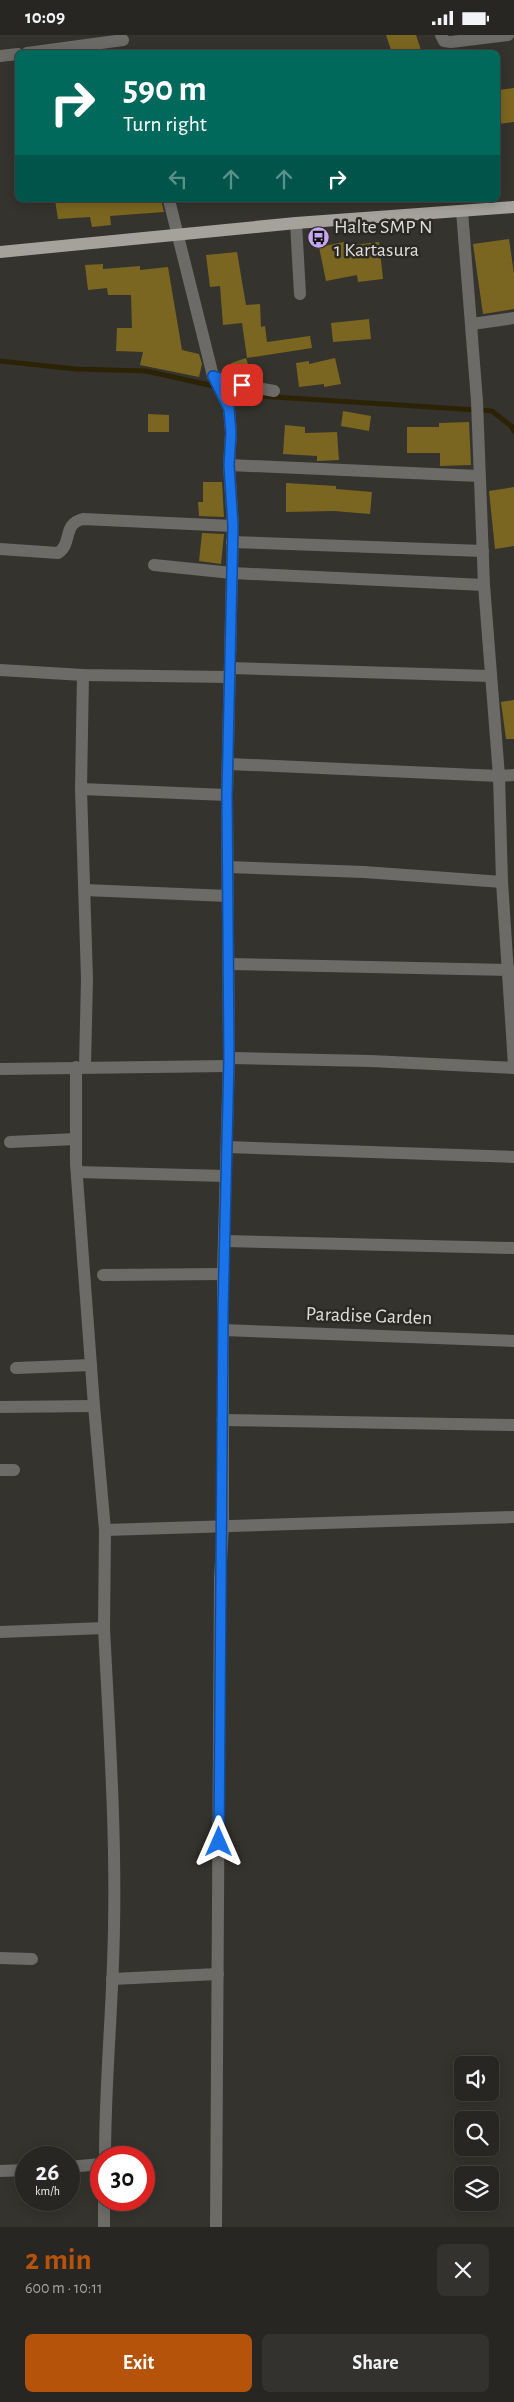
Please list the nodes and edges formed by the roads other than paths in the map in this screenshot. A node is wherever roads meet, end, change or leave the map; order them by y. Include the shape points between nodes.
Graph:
1 (441, 35) edge
2 (508, 35) edge
3 (124, 42) edge
4 (53, 50) edge
5 (15, 54) edge
6 (0, 56) edge
7 (169, 202) edge
8 (514, 207) edge
9 (462, 211) junction
10 (296, 223) junction
11 (178, 234) junction
12 (0, 252) edge
13 (300, 294) dead end
14 (514, 318) edge
15 (472, 324) junction
16 (217, 384) junction
17 (274, 391) dead end
18 (229, 465) junction
19 (479, 476) junction
20 (233, 526) junction
21 (232, 542) junction
22 (0, 549) edge
23 (483, 551) junction
24 (154, 565) dead end
25 (232, 573) junction
26 (484, 585) junction
27 (0, 670) edge
28 (230, 673) junction
29 (83, 675) junction
30 (490, 675) junction
31 (229, 764) junction
32 (514, 775) edge
33 (498, 776) junction
34 (81, 789) junction
35 (227, 795) junction
36 (228, 867) junction
37 (502, 882) junction
38 (85, 890) junction
39 (228, 895) junction
40 (229, 964) junction
41 (510, 970) junction
42 (229, 1062) junction
43 (80, 1067) junction
44 (514, 1067) edge
45 (0, 1069) edge
46 (76, 1139) junction
47 (10, 1142) dead end
48 (227, 1147) junction
49 (514, 1157) edge
50 (77, 1172) junction
51 (226, 1176) junction
52 (224, 1241) junction
53 (514, 1248) edge
54 (223, 1274) junction
55 (103, 1275) dead end
56 (223, 1330) junction
57 (514, 1341) edge
58 (91, 1365) junction
59 (16, 1368) dead end
60 (94, 1406) junction
61 (0, 1407) edge
62 (222, 1420) junction
63 (514, 1425) edge
64 (0, 1470) edge
65 (14, 1470) dead end
66 (514, 1517) edge
67 (223, 1526) junction
68 (105, 1531) junction
69 (104, 1628) junction
70 (0, 1632) edge
71 (0, 1958) edge
72 (32, 1959) dead end
73 (218, 1974) junction
74 (112, 1979) junction
75 (104, 2146) edge
76 (15, 2170) edge
77 (0, 2171) edge
78 (104, 2211) edge
79 (104, 2227) edge
80 (216, 2227) edge

1 - 2 street via 444,41 451,42
3 - 4 street
5 - 6 street
7 - 11 street
8 - 9 main road
9 - 10 main road
9 - 15 street
10 - 11 main road
10 - 13 street
11 - 12 main road
11 - 16 street
14 - 15 street
15 - 19 street
16 - 17 street
16 - 18 street via 229,409
18 - 19 street
18 - 20 street
19 - 23 street
20 - 21 street
20 - 22 street via 83,519 71,525 67,544 58,553
21 - 23 street
21 - 25 street
23 - 26 street
24 - 25 street
25 - 26 street
25 - 28 street
26 - 30 street
27 - 29 street
28 - 29 street
28 - 30 street
28 - 31 street
29 - 34 street
30 - 33 street
31 - 33 street
31 - 35 street
32 - 33 street
33 - 37 street
34 - 35 street
34 - 38 street
35 - 36 street
36 - 37 street via 374,872
36 - 39 street
37 - 41 street
38 - 39 street
38 - 43 street via 87,979
39 - 40 street
40 - 41 street
40 - 42 street
41 - 44 street
42 - 43 street
42 - 44 street via 371,1061
42 - 48 street
43 - 45 street
43 - 46 street
46 - 47 street
46 - 50 street
48 - 49 street
48 - 51 street
50 - 51 street
50 - 58 street
51 - 52 street
52 - 53 street
52 - 54 street
54 - 55 street
54 - 56 street
56 - 57 street, Paradise Garden
56 - 62 street
58 - 59 street
58 - 60 street
60 - 61 street
60 - 68 street
62 - 63 street
62 - 67 street
64 - 65 street
66 - 67 street
67 - 68 street
67 - 73 street
68 - 69 street
69 - 70 street
69 - 74 street via 114,1856
71 - 72 street
73 - 74 street
73 - 80 street
74 - 75 street
76 - 77 street
78 - 79 street

